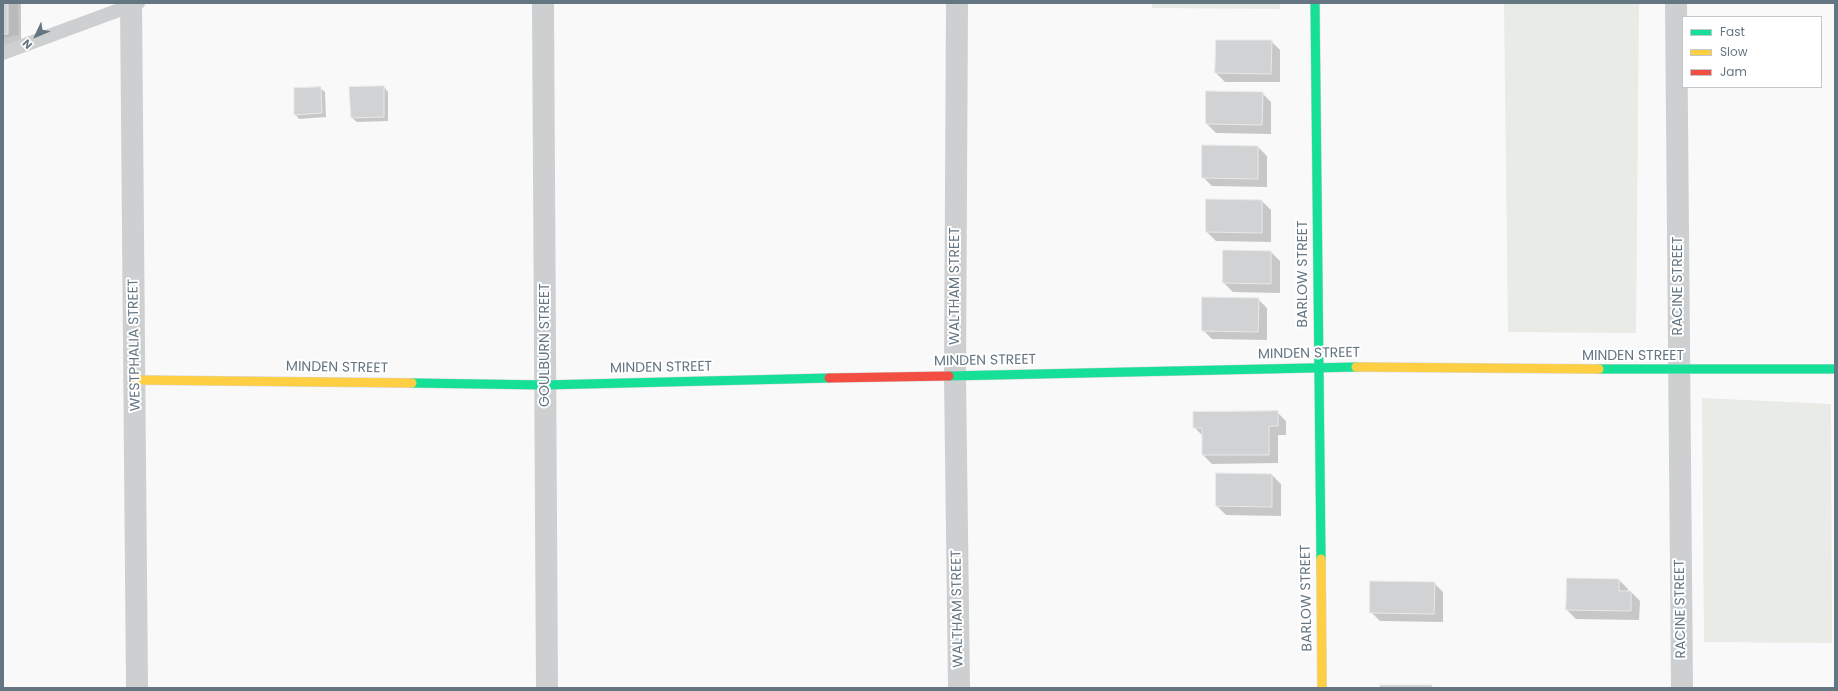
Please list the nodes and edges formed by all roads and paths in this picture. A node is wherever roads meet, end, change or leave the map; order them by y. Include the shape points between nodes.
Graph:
1 (543, 3) edge
2 (957, 3) edge
3 (1315, 3) edge
4 (1676, 3) edge
5 (133, 4) edge
6 (3, 53) edge
7 (1318, 367) junction
8 (1835, 369) edge
9 (1678, 370) junction
10 (955, 376) junction
11 (135, 380) junction
12 (545, 385) junction
13 (138, 688) edge
14 (547, 688) edge
15 (959, 688) edge
16 (1322, 688) edge
17 (1682, 688) edge

1 - 12 street, GOULBURN STREET
2 - 10 street, WALTHAM STREET
3 - 7 street, BARLOW STREET
4 - 9 street, RACINE STREET
5 - 6 lane
5 - 11 street, WESTPHALIA STREET
7 - 9 street, MINDEN STREET
7 - 10 street, MINDEN STREET
7 - 16 street, BARLOW STREET
8 - 9 street, MINDEN STREET
9 - 17 street, RACINE STREET
10 - 12 street, MINDEN STREET
10 - 15 street, WALTHAM STREET
11 - 12 street, MINDEN STREET
11 - 13 street, WESTPHALIA STREET
12 - 14 street, GOULBURN STREET

